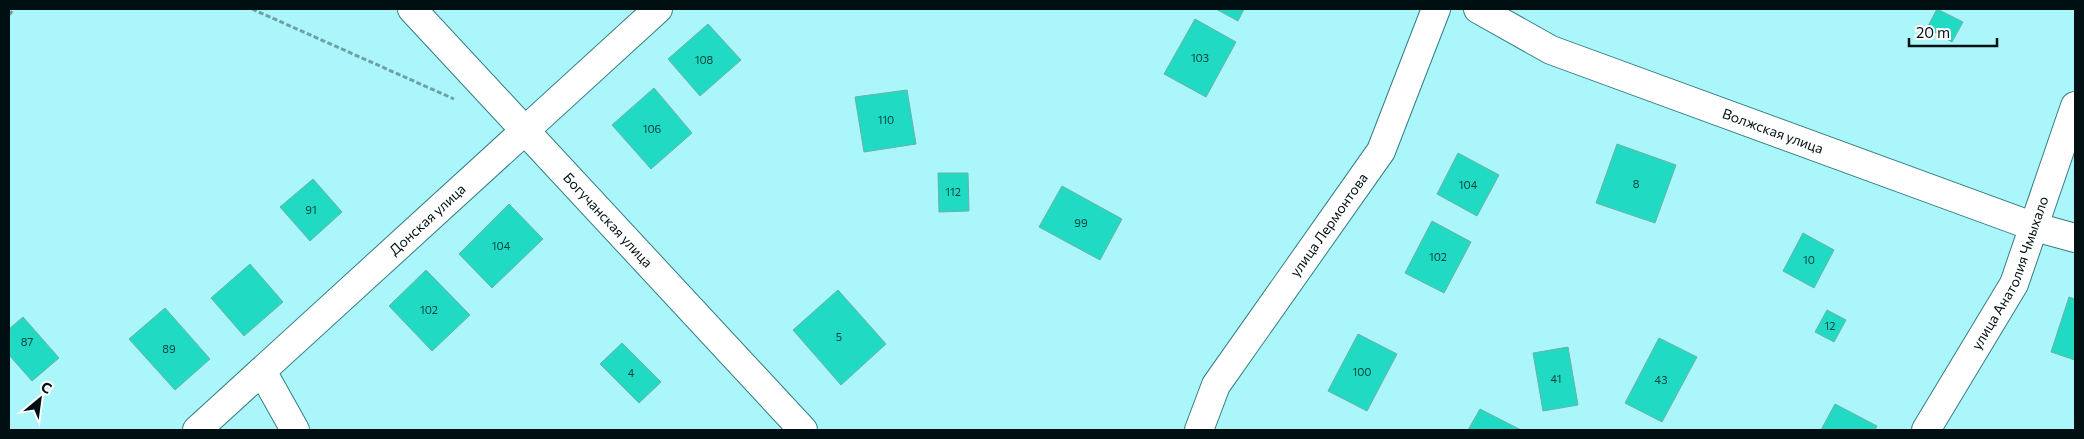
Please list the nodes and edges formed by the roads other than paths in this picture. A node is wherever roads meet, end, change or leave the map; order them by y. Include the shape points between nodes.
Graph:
1 (412, 9) edge
2 (658, 9) edge
3 (1436, 9) edge
4 (1478, 9) edge
5 (2075, 106) edge
6 (525, 130) junction
7 (2035, 226) junction
8 (2075, 238) edge
9 (262, 370) junction
10 (197, 430) edge
11 (295, 430) edge
12 (803, 430) edge
13 (1200, 430) edge
14 (1926, 430) edge

1 - 6 street, Богучанская улица
2 - 6 street, Донская улица
3 - 13 street, улица Лермонтова via 1381,151 1216,385
4 - 7 street, Волжская улица via 1551,50
5 - 7 street, улица Анатолия Чмыхало
6 - 9 street, Донская улица
6 - 12 street, Богучанская улица
7 - 8 street, Волжская улица
7 - 14 street, улица Анатолия Чмыхало via 2014,284
9 - 10 street, Донская улица
9 - 11 street

